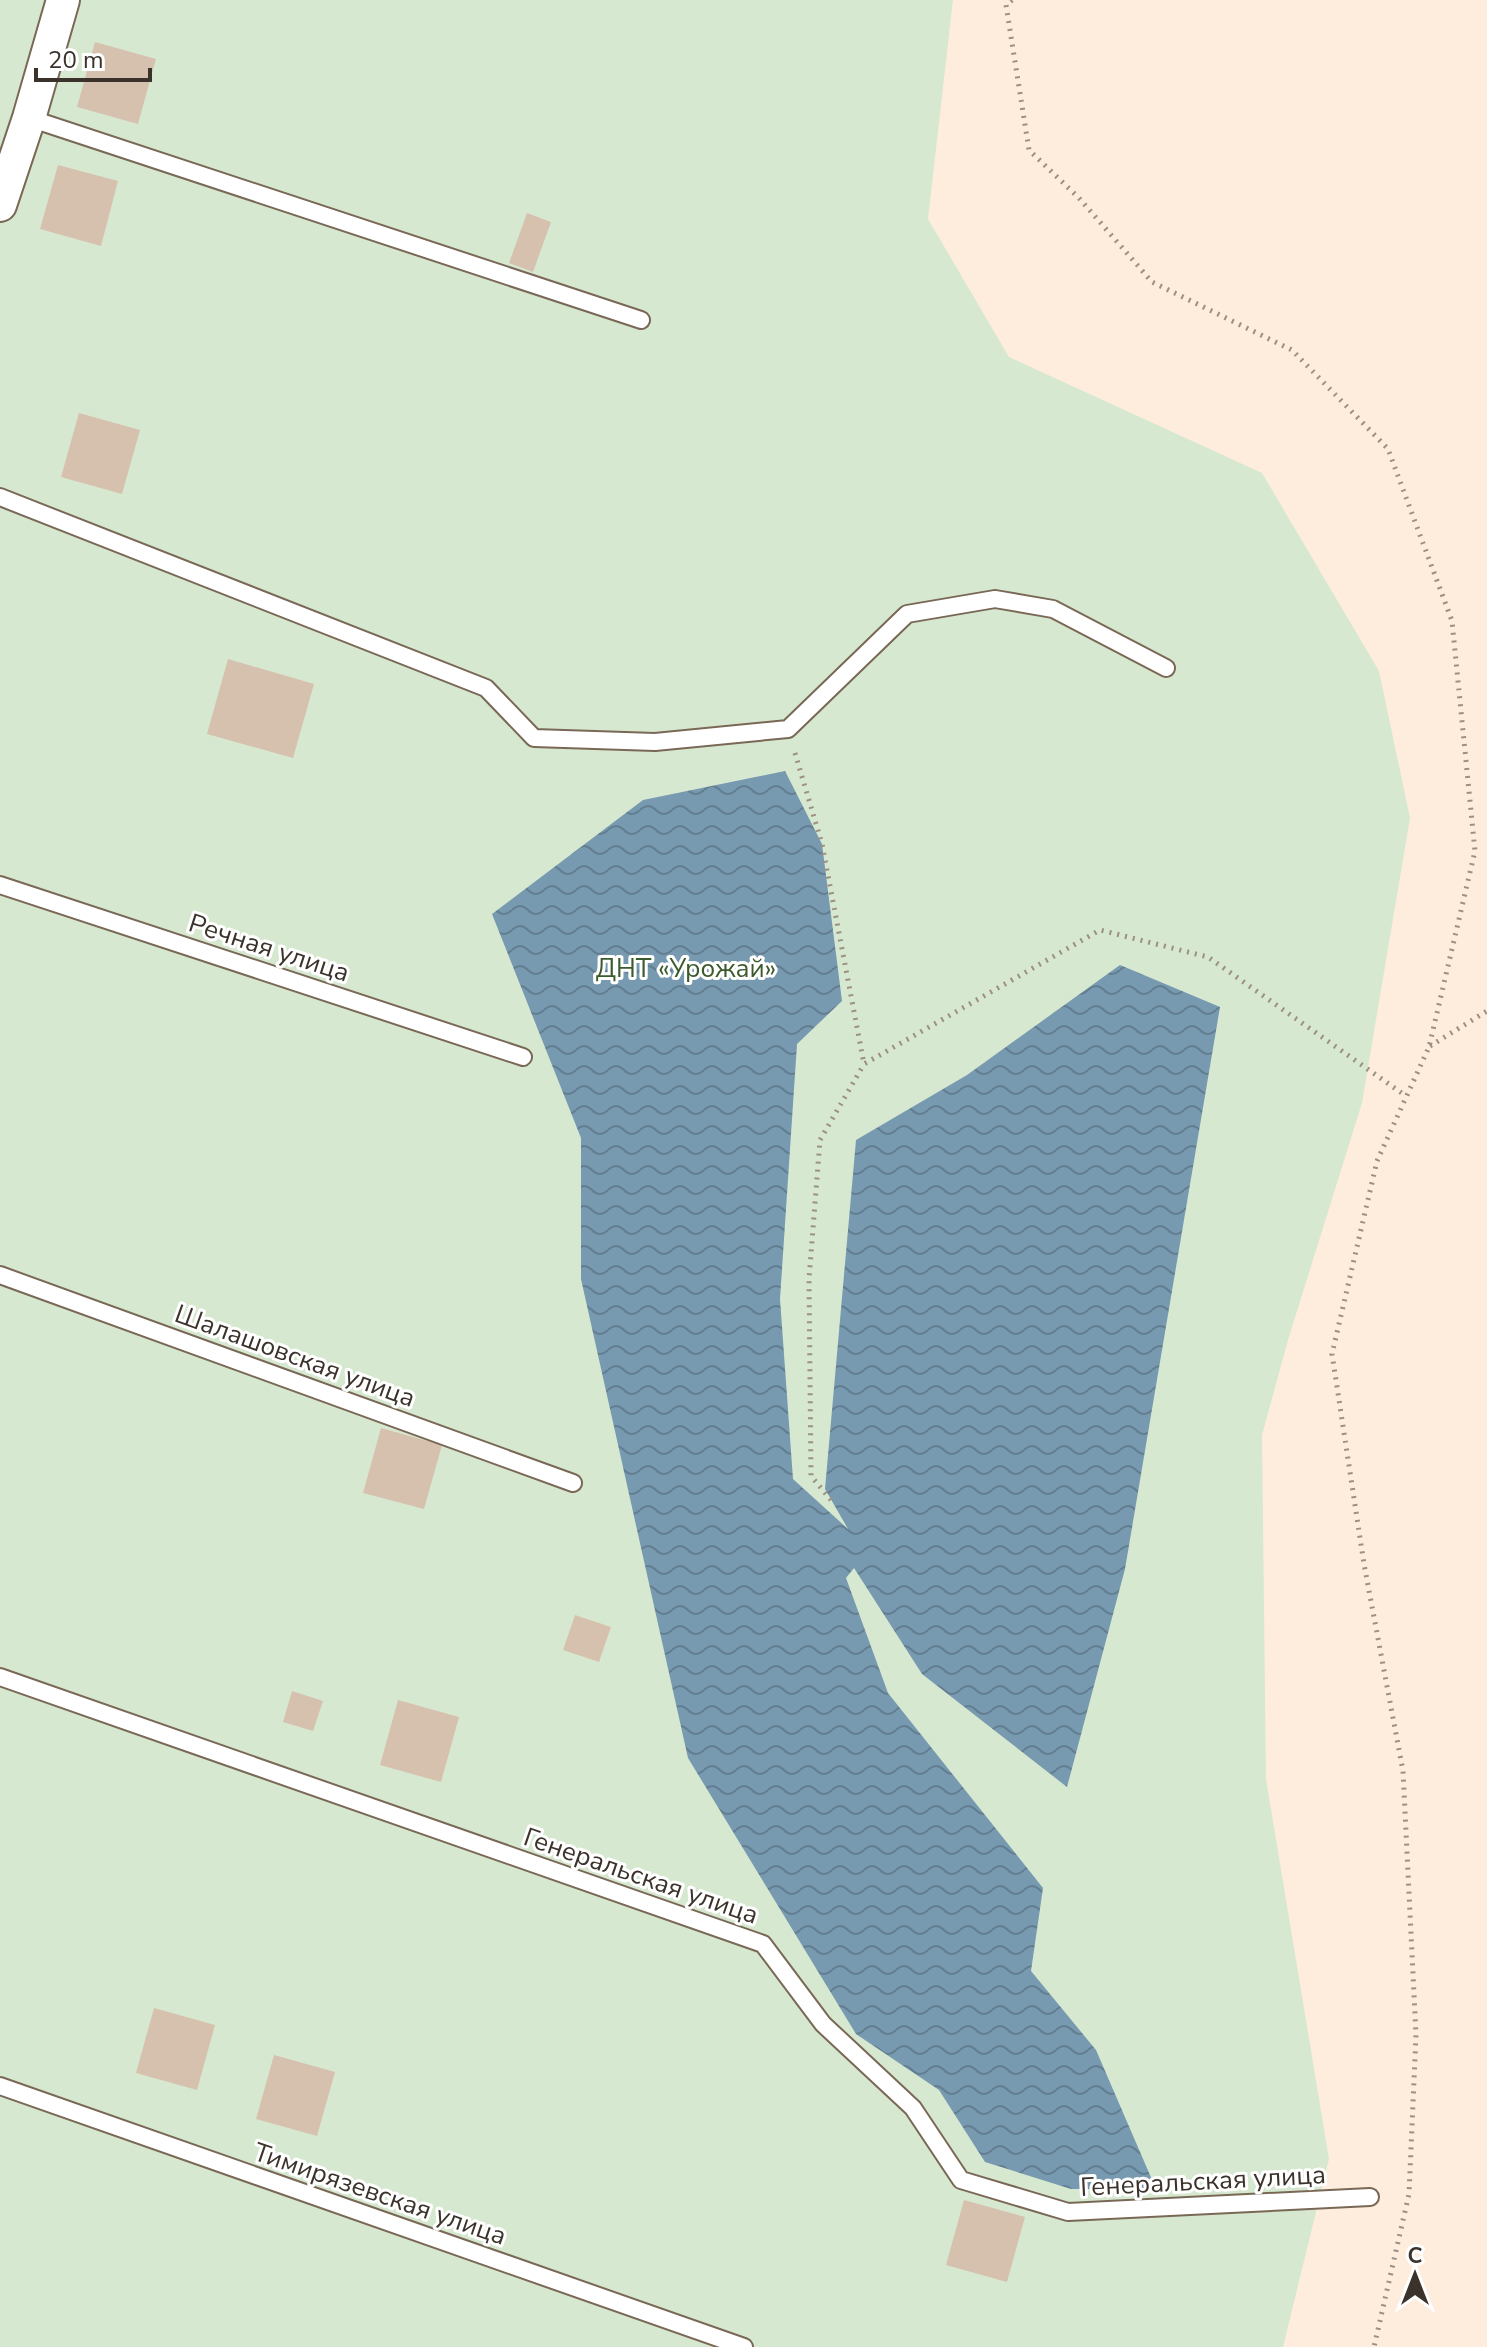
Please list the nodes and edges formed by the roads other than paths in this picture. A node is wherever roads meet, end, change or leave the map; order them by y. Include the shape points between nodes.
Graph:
1 (63, 0) edge
2 (29, 118) junction
3 (0, 205) edge
4 (641, 320) dead end
5 (0, 497) edge
6 (1166, 668) dead end
7 (0, 885) edge
8 (523, 1057) dead end
9 (0, 1275) edge
10 (573, 1483) dead end
11 (0, 1677) edge
12 (0, 2086) edge
13 (1370, 2197) dead end
14 (744, 2347) edge

1 - 2 street
2 - 3 street
2 - 4 lane
5 - 6 lane via 486,688 534,738 655,742 788,729 907,614 995,599 1053,609
7 - 8 lane, Речная улица
9 - 10 lane, Шалашовская улица
11 - 13 lane, Генеральская улица via 763,1944 823,2024 913,2108 961,2180 1068,2212
12 - 14 lane, Тимирязевская улица

